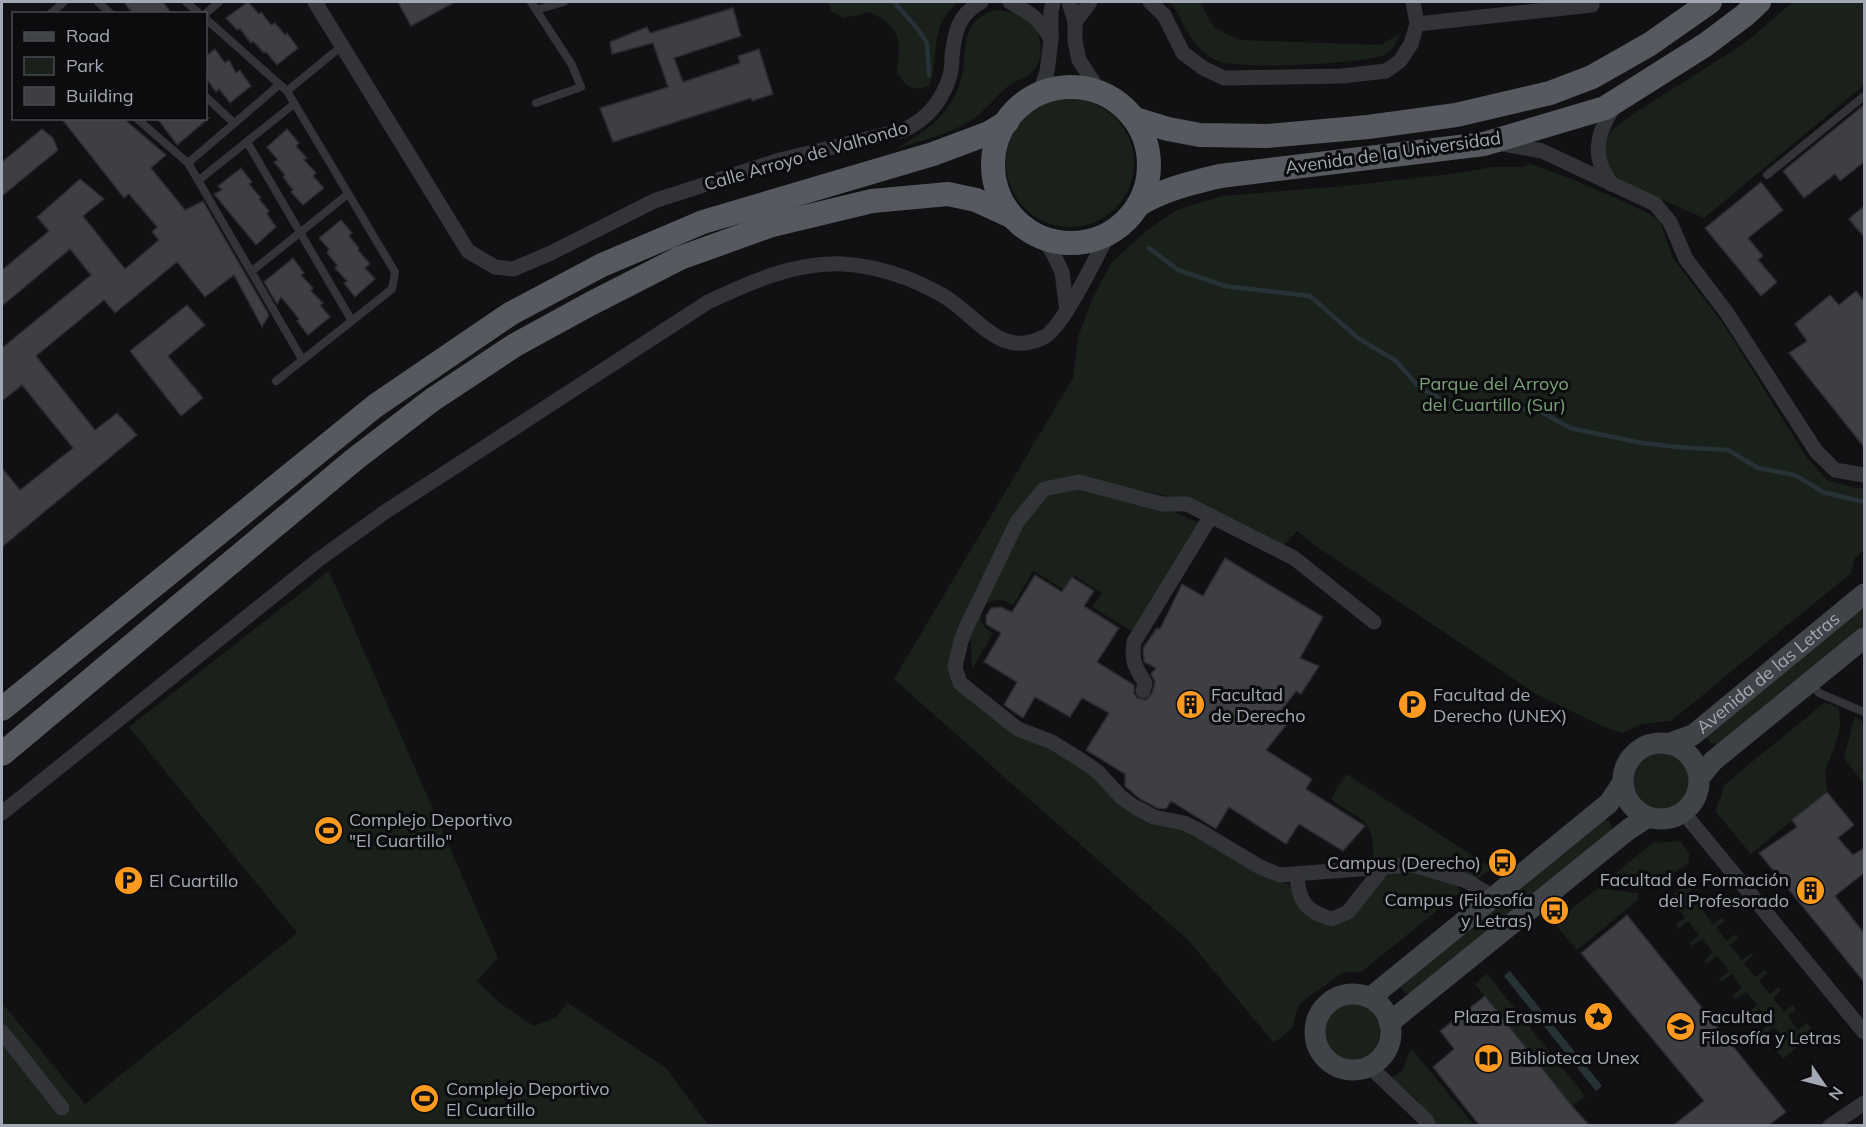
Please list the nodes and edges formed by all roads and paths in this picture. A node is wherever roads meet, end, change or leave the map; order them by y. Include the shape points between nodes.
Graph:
1 (64, 2) edge
2 (186, 2) edge
3 (219, 2) edge
4 (315, 2) edge
5 (531, 2) edge
6 (564, 2) edge
7 (981, 2) edge
8 (1010, 2) edge
9 (1053, 2) edge
10 (1069, 2) edge
11 (1090, 2) edge
12 (1150, 2) edge
13 (1413, 2) edge
14 (1710, 2) edge
15 (1759, 2) edge
16 (1592, 5) dead end
17 (536, 10) junction
18 (52, 12) edge
19 (198, 12) edge
20 (207, 12) edge
21 (207, 20) edge
22 (1075, 22) junction
23 (1417, 24) junction
24 (1051, 40) junction
25 (343, 45) junction
26 (279, 85) junction
27 (286, 91) junction
28 (1100, 92) junction
29 (1039, 94) junction
30 (1864, 96) edge
31 (207, 98) edge
32 (1621, 98) junction
33 (536, 103) dead end
34 (294, 104) junction
35 (1135, 119) junction
36 (138, 120) edge
37 (1007, 122) junction
38 (234, 123) junction
39 (247, 142) junction
40 (1492, 142) junction
41 (188, 163) junction
42 (1767, 176) dead end
43 (199, 180) junction
44 (1611, 184) junction
45 (348, 194) junction
46 (1138, 205) junction
47 (1011, 216) junction
48 (300, 232) junction
49 (1109, 233) junction
50 (1042, 237) junction
51 (252, 271) junction
52 (1067, 311) junction
53 (352, 321) junction
54 (302, 359) junction
55 (276, 381) dead end
56 (1864, 475) edge
57 (1211, 516) junction
58 (1864, 594) edge
59 (1374, 622) dead end
60 (1864, 638) edge
61 (1810, 683) junction
62 (1143, 691) dead end
63 (2, 710) edge
64 (1864, 712) edge
65 (1668, 744) junction
66 (2, 754) edge
67 (1700, 778) junction
68 (1623, 782) junction
69 (2, 813) edge
70 (1683, 813) junction
71 (1648, 817) junction
72 (1383, 868) junction
73 (1297, 874) junction
74 (1493, 897) junction
75 (1370, 998) junction
76 (1389, 1023) junction
77 (2, 1032) edge
78 (1864, 1032) edge
79 (1369, 1066) junction
80 (1864, 1102) edge
81 (62, 1108) dead end
82 (1429, 1125) edge
83 (1830, 1125) edge

1 - 18 lane
2 - 19 lane
3 - 20 lane
4 - 25 street, Calle Arroyo de Valhondo
5 - 17 lane
6 - 17 lane
7 - 25 street, Calle Arroyo de Valhondo via 966,12 955,33 951,74 935,108 919,123 780,160 654,201 513,269 495,267 468,251
8 - 24 street via 1041,22
9 - 24 street
10 - 22 street
11 - 22 street
12 - 23 street via 1164,15 1183,53 1224,78 1342,76 1386,71 1400,61
13 - 23 street
14 - 35 highway, Avenida de la Universidad via 1650,44 1592,77 1550,93 1456,115 1267,136 1200,135
15 - 32 highway, Avenida de la Universidad via 1704,45
16 - 23 street
17 - 33 lane via 572,65 581,87
21 - 26 lane
22 - 28 street via 1079,60
24 - 29 street via 1047,72
25 - 27 lane
26 - 27 lane
26 - 38 lane
27 - 34 lane
28 - 29 highway via 1069,87
28 - 35 highway via 1120,103
29 - 37 highway via 1017,109
30 - 42 lane
31 - 38 lane
32 - 40 highway, Avenida de la Universidad via 1605,108
32 - 44 street via 1604,122 1598,147 1600,163
34 - 39 lane
34 - 45 lane
35 - 46 highway via 1148,147 1149,167
36 - 41 lane
37 - 47 highway via 995,151 994,175 1000,198
37 - 63 highway via 933,154 703,222 602,265 510,314 375,406
38 - 41 lane
39 - 43 lane
39 - 48 lane
40 - 44 street via 1542,151
40 - 46 highway, Avenida de la Universidad via 1220,176 1154,195
41 - 43 lane
43 - 51 lane
44 - 56 street via 1655,204 1670,222 1686,259 1727,314 1816,452 1835,470
45 - 48 lane
45 - 53 lane via 395,272 392,289
46 - 49 highway
47 - 50 highway
47 - 66 highway via 976,200 948,194 872,201 772,225 680,258 590,304 515,345 432,400
48 - 51 lane
48 - 53 lane
49 - 50 highway via 1076,243
49 - 52 street
50 - 52 street via 1062,272
51 - 54 lane
52 - 69 street via 1046,337 1023,344 1006,341 983,328 943,295 895,273 843,264 807,266 780,273 708,302 394,506 318,560
53 - 54 lane
54 - 55 lane
57 - 59 street via 1294,558
57 - 62 street via 1134,642 1132,656 1145,683
57 - 73 street via 1187,504 1162,504 1079,482 1044,489 1017,522 966,628 955,667 960,683 990,708 1018,729 1052,742 1084,762 1135,807 1154,817 1184,823 1260,867 1280,875
58 - 65 main road, Avenida de las Letras via 1693,735
60 - 61 main road, Avenida de las Letras
61 - 64 lane via 1819,693
61 - 67 main road, Avenida de las Letras via 1713,761
65 - 67 main road via 1690,756
65 - 68 main road via 1654,744 1636,753 1627,764
67 - 70 main road via 1695,800
68 - 71 main road via 1631,805
68 - 74 main road via 1609,802
70 - 71 main road via 1664,820
70 - 78 street
71 - 76 main road
72 - 73 street
72 - 73 street via 1348,912 1332,919 1306,906
72 - 74 street via 1413,865 1467,881
74 - 75 main road
75 - 76 main road via 1383,1008
75 - 79 main road via 1341,995 1319,1014 1315,1031 1319,1048 1330,1062 1352,1070
76 - 79 main road via 1387,1048
77 - 81 street
79 - 82 street
80 - 83 street

